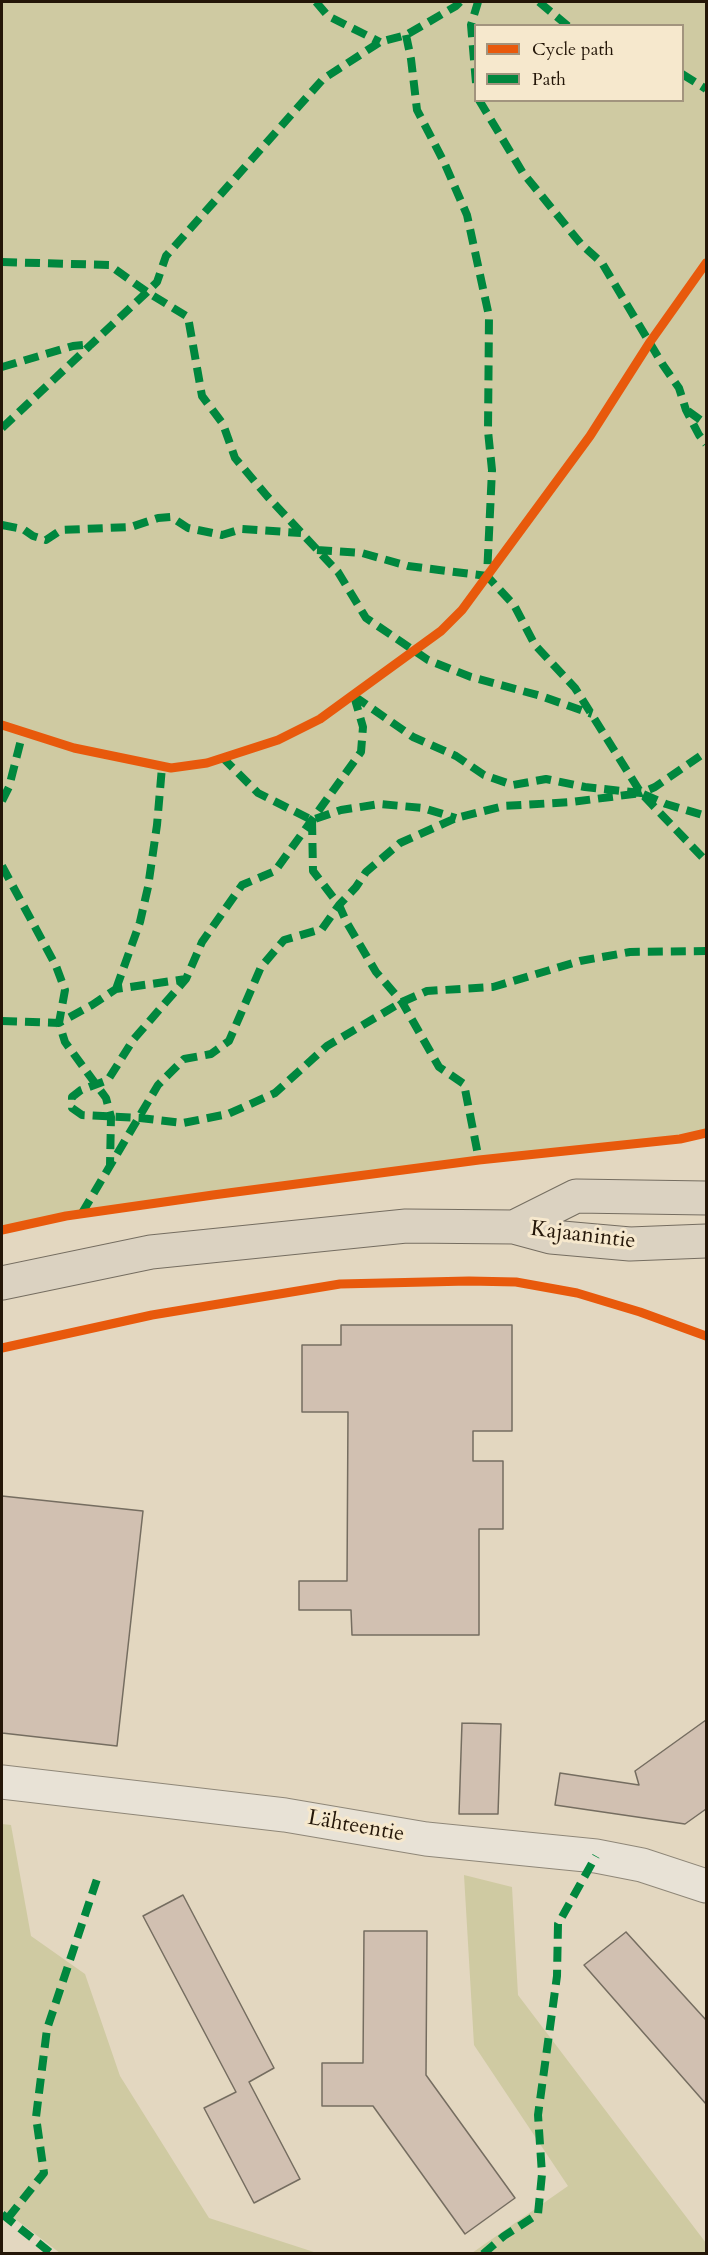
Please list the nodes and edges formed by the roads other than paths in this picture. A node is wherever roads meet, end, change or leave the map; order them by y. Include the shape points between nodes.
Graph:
1 (706, 1198) edge
2 (514, 1227) junction
3 (706, 1241) edge
4 (2, 1283) edge
5 (2, 1782) edge
6 (706, 1886) edge

1 - 2 main road, Kajaanintie via 576,1196
2 - 3 main road, Kajaanintie via 551,1237 630,1244
2 - 4 main road via 406,1226 151,1252
5 - 6 street, Lähteentie via 285,1815 426,1839 596,1856 642,1865

